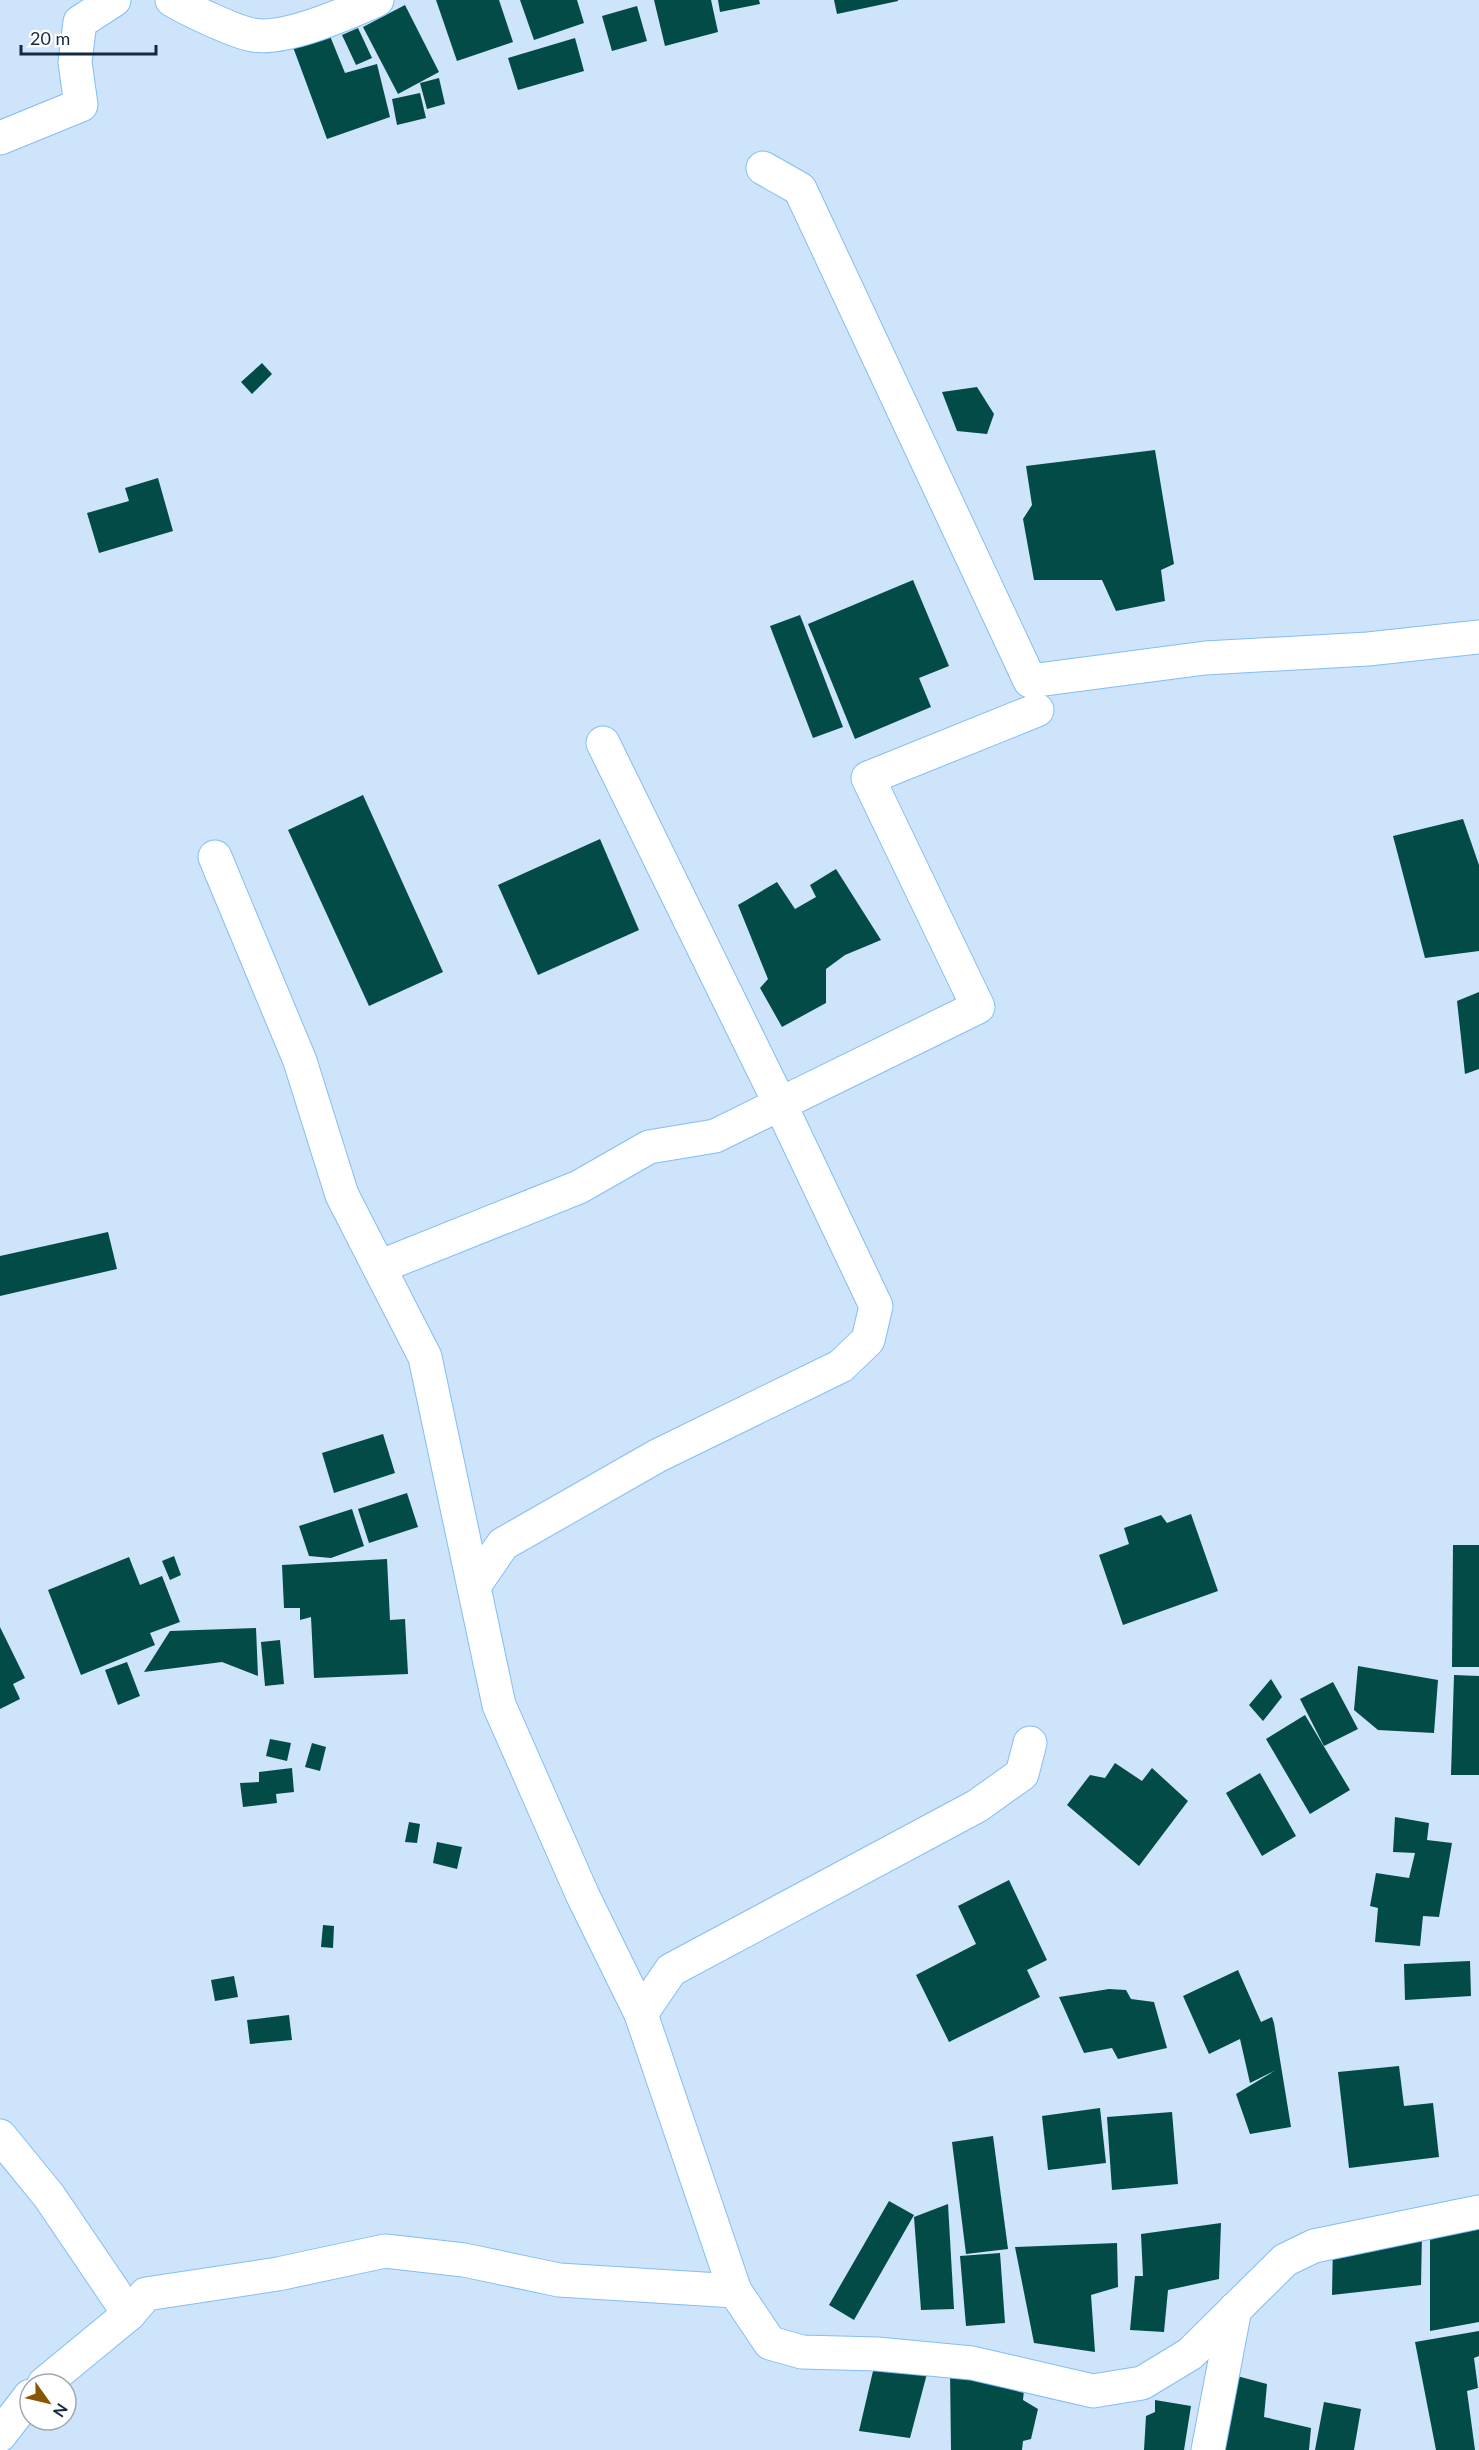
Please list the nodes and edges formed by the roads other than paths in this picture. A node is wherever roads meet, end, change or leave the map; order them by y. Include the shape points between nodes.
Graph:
1 (114, 0) edge
2 (172, 0) edge
3 (377, 0) edge
4 (0, 138) edge
5 (763, 168) dead end
6 (1479, 637) edge
7 (1037, 710) dead end
8 (603, 743) dead end
9 (215, 857) dead end
10 (780, 1104) junction
11 (379, 1267) junction
12 (474, 1586) junction
13 (1030, 1743) dead end
14 (641, 2014) junction
15 (0, 2136) edge
16 (1479, 2212) edge
17 (735, 2291) junction
18 (1235, 2309) junction
19 (129, 2314) junction
20 (59, 2372) edge
21 (18, 2412) edge
22 (0, 2435) edge
23 (1208, 2450) edge

1 - 4 street via 80,22 75,62 81,105
2 - 3 street via 253,36 287,32 330,20
5 - 6 street via 800,189 1030,681 1205,658 1368,649
7 - 10 street via 868,778 978,1007
8 - 10 street
9 - 11 street via 300,1061 342,1195
10 - 11 street via 715,1136 649,1147 579,1187
10 - 12 street via 876,1306 868,1340 841,1366 657,1456 504,1544
11 - 12 street via 425,1357
12 - 14 street via 499,1705 583,1896
13 - 14 street via 1022,1774 977,1806 671,1970
14 - 17 street
15 - 19 street via 49,2196
16 - 18 street via 1314,2246 1285,2260
17 - 18 street via 770,2343 791,2349 972,2363 1093,2391 1142,2383 1190,2354
17 - 19 street via 559,2280 464,2260 385,2251 278,2274 146,2294
18 - 23 street
19 - 20 street
21 - 22 street

